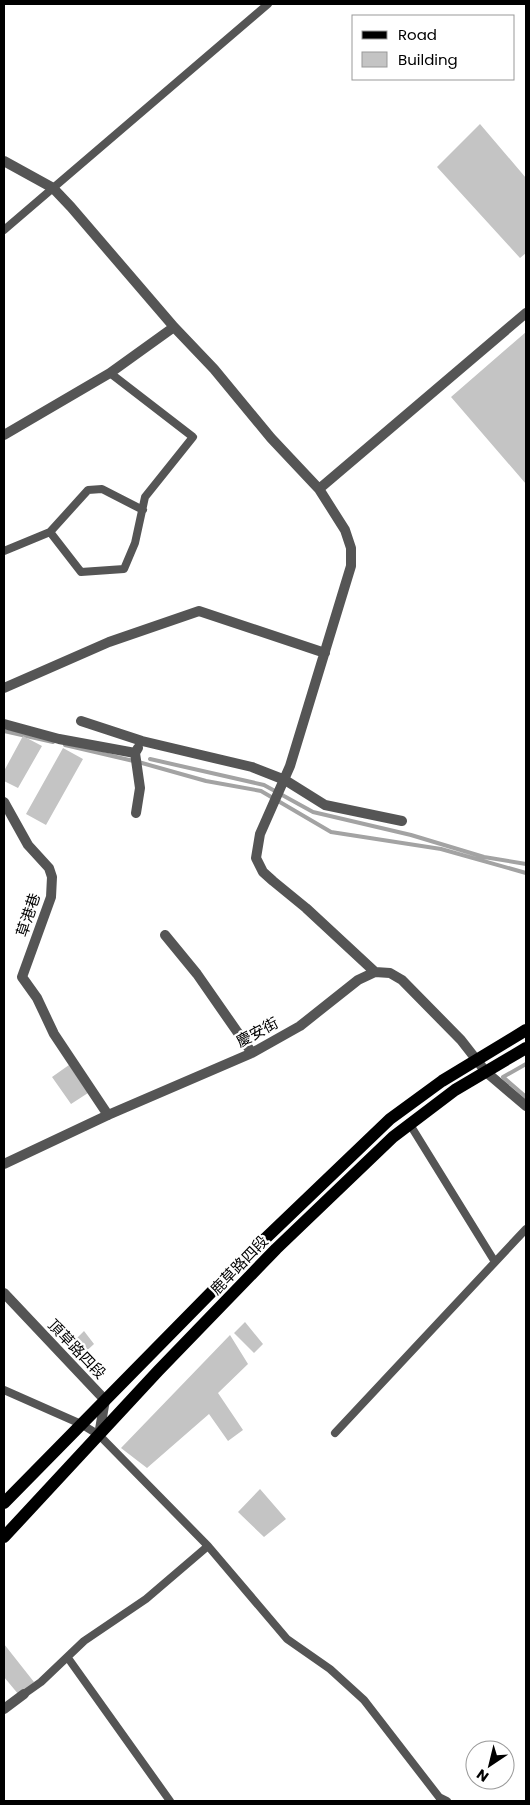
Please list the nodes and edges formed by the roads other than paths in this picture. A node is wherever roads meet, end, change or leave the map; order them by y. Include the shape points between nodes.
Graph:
1 (268, 4) edge
2 (4, 161) edge
3 (53, 188) junction
4 (4, 230) edge
5 (526, 313) edge
6 (174, 327) junction
7 (110, 373) junction
8 (4, 435) edge
9 (319, 489) junction
10 (143, 510) junction
11 (50, 532) junction
12 (4, 551) edge
13 (325, 654) junction
14 (4, 688) edge
15 (82, 721) dead end
16 (4, 724) edge
17 (142, 741) junction
18 (135, 753) junction
19 (283, 784) junction
20 (4, 802) edge
21 (136, 813) dead end
22 (402, 821) dead end
23 (165, 935) dead end
24 (375, 972) junction
25 (526, 1030) edge
26 (526, 1048) edge
27 (252, 1053) junction
28 (475, 1059) junction
29 (486, 1072) junction
30 (526, 1106) edge
31 (108, 1115) junction
32 (409, 1123) junction
33 (4, 1164) edge
34 (526, 1229) edge
35 (495, 1262) junction
36 (4, 1293) edge
37 (4, 1390) edge
38 (105, 1400) junction
39 (82, 1424) junction
40 (335, 1433) dead end
41 (99, 1435) junction
42 (4, 1503) edge
43 (4, 1538) edge
44 (208, 1546) junction
45 (68, 1658) junction
46 (24, 1694) joint
47 (4, 1709) edge
48 (170, 1801) edge
49 (447, 1801) edge

1 - 3 lane
2 - 3 street
3 - 4 lane
3 - 6 street
5 - 9 street
6 - 7 street
6 - 9 street
7 - 8 street
7 - 10 lane via 193,437 145,497
9 - 13 street via 345,530 351,548 351,566
10 - 11 lane via 102,489 88,490
10 - 11 lane via 135,543 124,569 81,572
11 - 12 lane
13 - 14 street via 198,611 109,642
13 - 19 street
15 - 17 street
16 - 18 street via 59,739
17 - 18 street
17 - 19 street via 252,767
18 - 21 street via 140,788
19 - 22 street via 325,805
19 - 24 street via 260,834 256,858 263,872
20 - 31 street, 草港巷 via 28,845 49,868 52,877 51,897 22,977 37,998 54,1034
23 - 27 street via 197,974
24 - 27 street, 慶安街 via 358,980 300,1026
24 - 28 street via 390,973 402,980
25 - 28 main road, 鹿草路四段
26 - 29 main road, 鹿草路四段
27 - 31 street, 慶安街
28 - 29 street
28 - 38 main road, 鹿草路四段 via 390,1119 244,1258
29 - 30 street
29 - 32 main road, 鹿草路四段
31 - 33 street, 慶安街
32 - 35 lane
32 - 41 main road, 鹿草路四段 via 276,1248
34 - 35 lane
35 - 40 lane
36 - 38 street, 頂草路四段
37 - 39 lane
38 - 39 main road, 鹿草路四段
38 - 41 street, 頂草路四段
39 - 41 lane
39 - 42 main road, 鹿草路四段
41 - 43 main road, 鹿草路四段
41 - 44 lane
44 - 45 lane via 146,1599 84,1641
44 - 49 lane via 286,1639 330,1669 364,1700 439,1797
45 - 46 lane
45 - 48 lane
46 - 47 street

